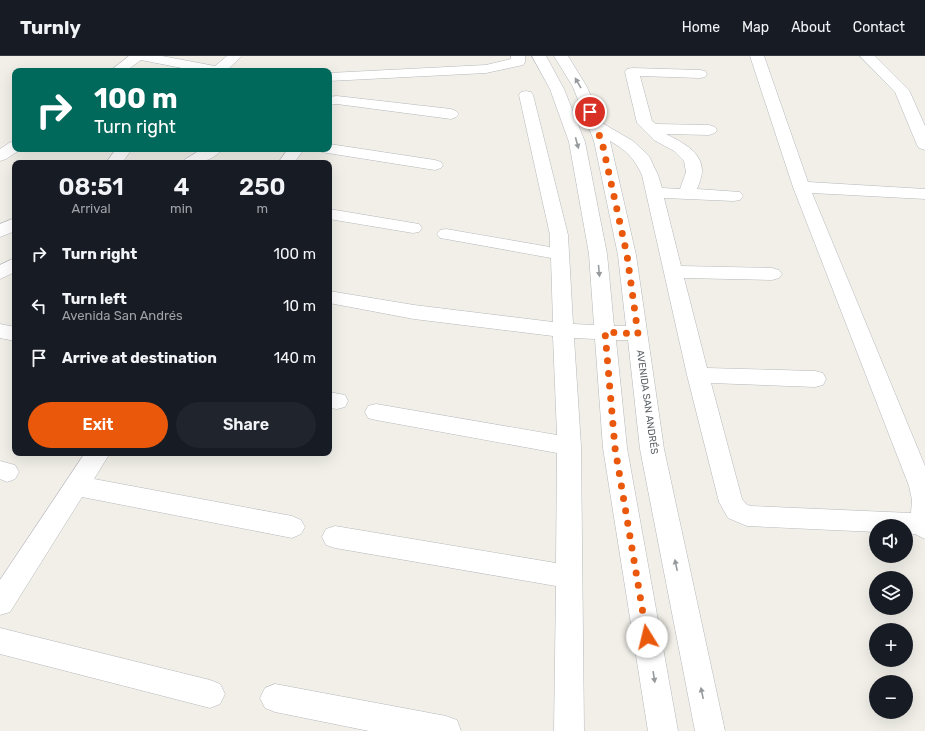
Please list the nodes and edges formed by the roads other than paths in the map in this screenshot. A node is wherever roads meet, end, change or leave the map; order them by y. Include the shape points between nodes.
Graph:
1 (139, 56) edge
2 (235, 56) edge
3 (518, 56) edge
4 (539, 56) edge
5 (561, 56) edge
6 (757, 56) edge
7 (867, 56) edge
8 (122, 68) edge
9 (202, 68) edge
10 (221, 68) edge
11 (700, 74) dead end
12 (332, 77) edge
13 (526, 95) dead end
14 (332, 101) edge
15 (566, 111) junction
16 (451, 114) dead end
17 (595, 125) junction
18 (652, 129) junction
19 (708, 130) dead end
20 (925, 145) edge
21 (12, 148) edge
22 (332, 150) edge
23 (209, 152) edge
24 (0, 156) edge
25 (195, 160) edge
26 (435, 165) dead end
27 (802, 188) junction
28 (655, 193) junction
29 (687, 194) junction
30 (925, 194) edge
31 (734, 196) dead end
32 (332, 215) edge
33 (12, 225) edge
34 (412, 228) dead end
35 (0, 232) edge
36 (446, 234) dead end
37 (560, 254) junction
38 (12, 266) edge
39 (673, 272) junction
40 (0, 273) edge
41 (772, 274) dead end
42 (332, 298) edge
43 (563, 330) junction
44 (0, 331) edge
45 (605, 332) junction
46 (12, 333) edge
47 (638, 334) junction
48 (698, 375) junction
49 (815, 379) dead end
50 (376, 412) dead end
51 (569, 446) junction
52 (96, 456) edge
53 (921, 464) edge
54 (76, 486) junction
55 (292, 526) dead end
56 (923, 526) edge
57 (335, 537) dead end
58 (569, 577) junction
59 (0, 603) edge
60 (0, 641) edge
61 (210, 694) dead end
62 (275, 698) dead end
63 (446, 731) edge
64 (569, 731) edge
65 (663, 731) edge
66 (710, 731) edge

1 - 8 street
1 - 9 street
2 - 10 street
3 - 12 street via 518,62 486,69
4 - 15 street via 558,89
17 -> 5 street, AVENIDA SAN ANDRÉS via 580,87
6 - 27 street
7 - 20 street via 902,90
11 - 18 street via 632,72 645,124
13 - 37 street via 559,235
14 - 16 street
15 - 17 street
15 -> 45 street via 577,142 598,254
17 - 28 street via 627,144 643,159
17 - 47 street, AVENIDA SAN ANDRÉS via 602,142 627,255
18 - 19 street
18 - 29 street via 680,148 692,160 694,172
21 - 24 street
22 - 26 street
23 - 25 street
27 - 30 street
27 - 53 street
28 - 29 street
28 - 39 street
29 - 31 street
32 - 34 street
33 - 35 street
36 - 37 street
37 - 43 street
38 - 40 street
39 - 41 street
39 - 48 street
42 - 43 street via 414,312
43 - 45 street
43 - 51 street
44 - 46 street
45 - 47 street
45 -> 65 street via 615,448
66 -> 47 street, AVENIDA SAN ANDRÉS via 652,449
48 - 49 street
48 - 56 street via 731,502 737,511 748,516
50 - 51 street
51 - 58 street
52 - 54 street
53 - 56 street via 925,500
54 - 55 street
54 - 59 street
57 - 58 street
58 - 64 street
60 - 61 street
62 - 63 street

